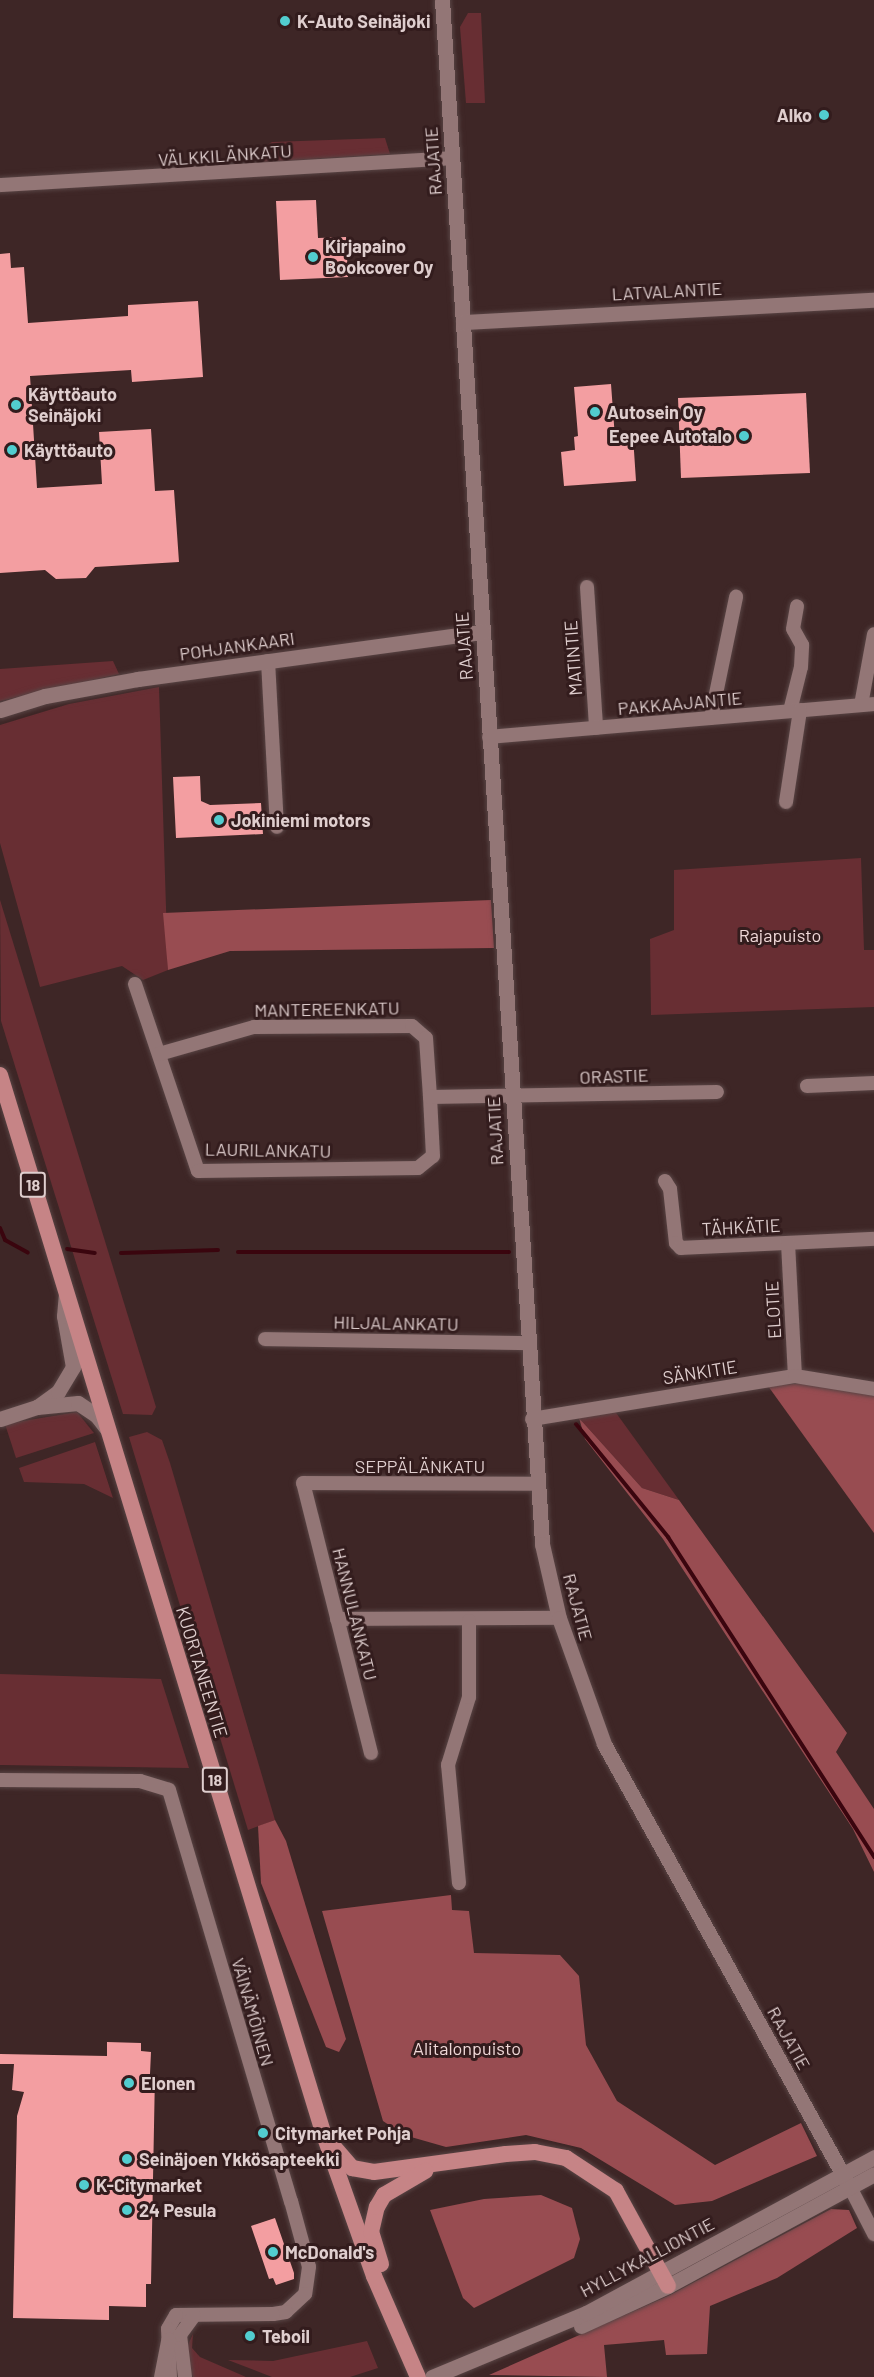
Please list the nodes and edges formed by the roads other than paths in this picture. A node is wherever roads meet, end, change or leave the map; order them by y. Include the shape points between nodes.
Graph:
1 (442, 0) edge
2 (452, 159) junction
3 (0, 185) edge
4 (874, 300) edge
5 (463, 322) junction
6 (587, 587) dead end
7 (735, 597) dead end
8 (797, 606) dead end
9 (483, 632) junction
10 (874, 634) edge
11 (268, 662) junction
12 (868, 704) edge
13 (0, 710) edge
14 (795, 711) junction
15 (711, 718) junction
16 (596, 728) junction
17 (489, 737) junction
18 (786, 802) dead end
19 (277, 827) dead end
20 (135, 984) dead end
21 (159, 1054) junction
22 (0, 1075) edge
23 (874, 1083) edge
24 (807, 1086) dead end
25 (717, 1092) dead end
26 (430, 1096) junction
27 (513, 1098) junction
28 (664, 1181) dead end
29 (874, 1239) edge
30 (788, 1243) junction
31 (66, 1294) junction
32 (265, 1339) dead end
33 (527, 1343) junction
34 (795, 1376) junction
35 (874, 1389) edge
36 (37, 1407) junction
37 (0, 1419) edge
38 (532, 1419) junction
39 (107, 1429) junction
40 (303, 1483) joint
41 (536, 1484) junction
42 (559, 1618) junction
43 (337, 1619) junction
44 (469, 1621) junction
45 (371, 1753) dead end
46 (0, 1780) edge
47 (459, 1883) dead end
48 (323, 2132) junction
49 (874, 2157) edge
50 (431, 2168) junction
51 (842, 2173) junction
52 (874, 2174) edge
53 (850, 2187) junction
54 (874, 2234) edge
55 (664, 2279) junction
56 (194, 2316) junction
57 (392, 2330) junction
58 (168, 2340) junction
59 (161, 2377) edge
60 (170, 2377) edge
61 (185, 2377) edge
62 (408, 2377) edge
63 (418, 2377) edge
64 (432, 2377) edge
65 (459, 2377) edge

1 - 2 street, RAJATIE
2 - 3 street, VÄLKKILÄNKATU
2 - 5 street, RAJATIE
4 - 5 street, LATVALANTIE
5 - 9 street, RAJATIE
6 - 16 street, MATINTIE
7 - 15 street
8 - 14 street via 793,629 802,645
9 - 11 street, POHJANKAARI
9 - 17 street, RAJATIE
10 - 12 street
11 - 13 street, POHJANKAARI via 86,688
11 - 19 street
12 - 14 street, PAKKAAJANTIE
14 - 15 street, PAKKAAJANTIE
14 - 18 street
15 - 16 street, PAKKAAJANTIE
16 - 17 street, PAKKAAJANTIE
17 - 27 street, RAJATIE
20 - 21 street, LAURILANKATU
21 - 26 street, MANTEREENKATU via 254,1027 412,1026 426,1038
21 - 26 street, LAURILANKATU via 198,1171 418,1168 433,1156
22 - 31 highway, KUORTANEENTIE / 18
23 - 24 street
25 - 27 street, ORASTIE
26 - 27 street
27 - 33 street, RAJATIE
28 - 30 street, TÄHKÄTIE via 676,1243 681,1248
29 - 30 street, TÄHKÄTIE
30 - 34 street, ELOTIE
31 - 36 street via 64,1316 73,1367 58,1392
31 - 39 highway, KUORTANEENTIE / 18
32 - 33 street, HILJALANKATU
33 - 38 street, RAJATIE
34 - 35 street, SÄNKITIE
34 - 38 street, SÄNKITIE
36 - 37 street
36 - 39 street via 78,1403 96,1414
38 - 41 street, RAJATIE
39 - 48 highway, KUORTANEENTIE / 18
40 - 41 street, SEPPÄLÄNKATU
40 - 43 street, HANNULANKATU
41 - 42 street, RAJATIE
42 - 44 street
42 - 51 street, RAJATIE via 604,1744
43 - 44 street
43 - 45 street, HANNULANKATU
44 - 47 street via 469,1696 448,1765
46 - 56 street, VÄINÄMÖINEN via 140,1781 169,1790 309,2267 305,2294 286,2312
48 - 50 highway via 344,2161 360,2171
48 - 57 highway, KUORTANEENTIE / 18
49 - 51 street, HYLLYKALLIONTIE
50 - 55 highway via 535,2152 566,2158 616,2192
50 - 57 highway via 384,2195 374,2217 371,2232 394,2303
51 - 53 street, RAJATIE
51 - 55 street, HYLLYKALLIONTIE
52 - 53 street, HYLLYKALLIONTIE
53 - 54 street
53 - 55 street, HYLLYKALLIONTIE
55 - 64 street, HYLLYKALLIONTIE
55 - 65 street, HYLLYKALLIONTIE
56 - 58 street, VÄINÄMÖINEN via 170,2320
56 - 61 street via 180,2335
57 - 62 highway
57 - 63 highway, KUORTANEENTIE / 18
58 - 59 street
58 - 60 street

